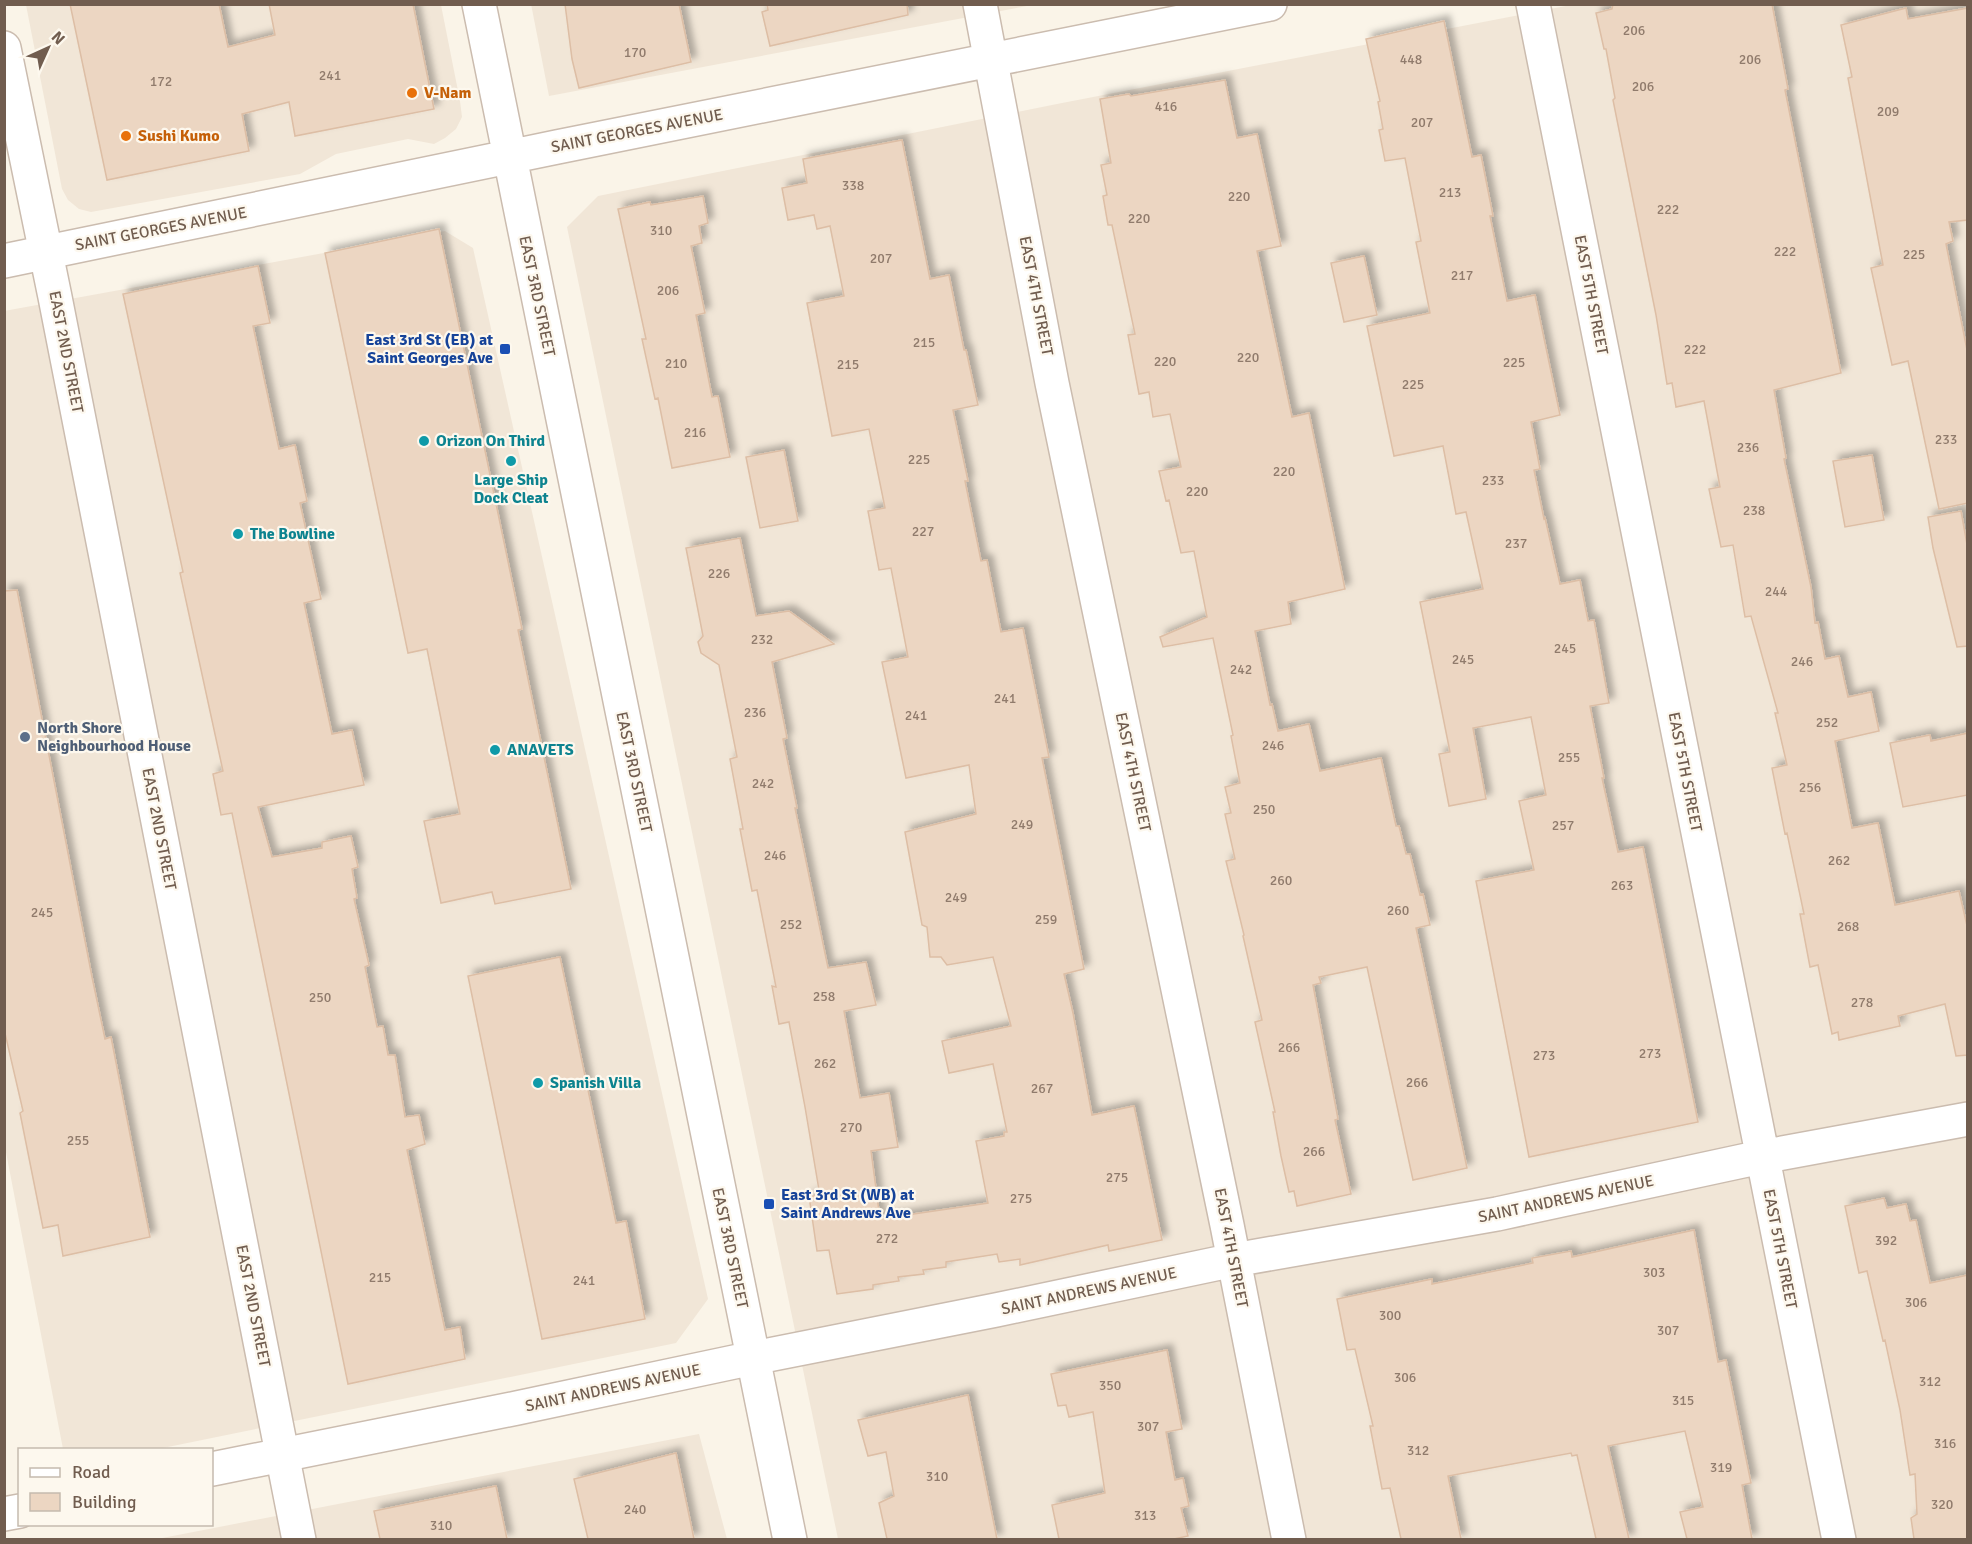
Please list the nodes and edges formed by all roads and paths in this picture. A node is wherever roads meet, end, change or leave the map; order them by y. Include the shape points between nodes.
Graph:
1 (479, 4) edge
2 (980, 4) edge
3 (1270, 4) edge
4 (1533, 4) edge
5 (4, 48) edge
6 (992, 61) junction
7 (508, 157) junction
8 (45, 253) junction
9 (4, 261) edge
10 (1968, 1119) edge
11 (1761, 1158) junction
12 (1234, 1260) junction
13 (753, 1358) junction
14 (283, 1455) junction
15 (213, 1469) edge
16 (298, 1539) edge
17 (790, 1539) edge
18 (1289, 1539) edge
19 (1839, 1539) edge

1 - 7 street, EAST 3RD STREET
2 - 6 street, EAST 4TH STREET
3 - 6 street, SAINT GEORGES AVENUE
4 - 11 street, EAST 5TH STREET
5 - 8 street, EAST 2ND STREET
6 - 7 street, SAINT GEORGES AVENUE
6 - 12 street, EAST 4TH STREET via 1052,384
7 - 8 street, SAINT GEORGES AVENUE
7 - 13 street, EAST 3RD STREET
8 - 9 street, SAINT GEORGES AVENUE
8 - 14 street, EAST 2ND STREET
10 - 11 street, SAINT ANDREWS AVENUE
11 - 12 street, SAINT ANDREWS AVENUE via 1497,1214
11 - 19 street, EAST 5TH STREET
12 - 13 street, SAINT ANDREWS AVENUE
12 - 18 street, EAST 4TH STREET
13 - 14 street, SAINT ANDREWS AVENUE
13 - 17 street, EAST 3RD STREET
14 - 15 street, SAINT ANDREWS AVENUE
14 - 16 street, EAST 2ND STREET

